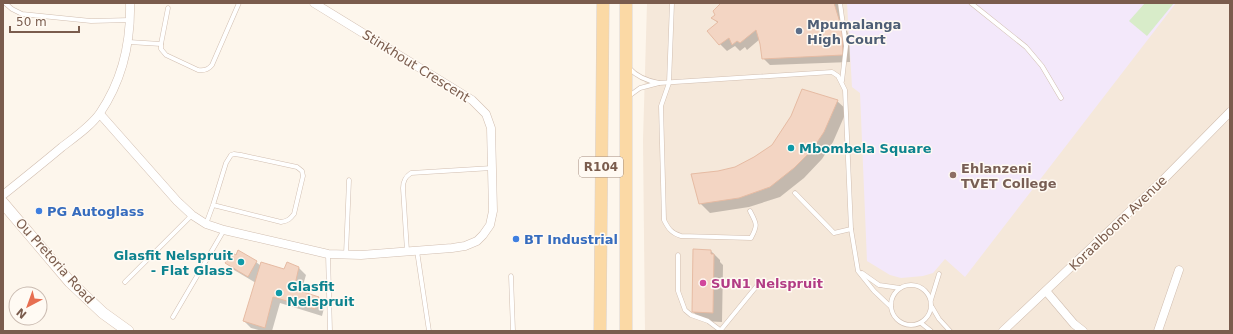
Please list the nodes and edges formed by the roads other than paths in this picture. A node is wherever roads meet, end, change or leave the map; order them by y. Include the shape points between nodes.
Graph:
1 (5, 3) edge
2 (130, 3) edge
3 (239, 3) edge
4 (314, 3) edge
5 (602, 3) edge
6 (626, 3) edge
7 (672, 3) edge
8 (840, 3) edge
9 (971, 3) edge
10 (168, 8) dead end
11 (131, 20) junction
12 (129, 42) junction
13 (161, 44) junction
14 (626, 65) junction
15 (842, 81) junction
16 (659, 83) junction
17 (669, 83) junction
18 (1061, 98) dead end
19 (626, 99) junction
20 (1230, 112) edge
21 (100, 114) junction
22 (492, 168) junction
23 (350, 180) dead end
24 (795, 193) dead end
25 (3, 195) edge
26 (3, 204) edge
27 (214, 205) junction
28 (750, 211) dead end
29 (192, 215) junction
30 (206, 224) junction
31 (851, 229) junction
32 (224, 230) junction
33 (625, 246) junction
34 (407, 251) junction
35 (417, 251) junction
36 (328, 254) junction
37 (346, 255) junction
38 (678, 255) dead end
39 (1179, 270) dead end
40 (858, 271) junction
41 (939, 274) dead end
42 (511, 276) dead end
43 (125, 282) dead end
44 (760, 282) dead end
45 (900, 288) junction
46 (1046, 291) junction
47 (931, 300) junction
48 (932, 306) junction
49 (891, 307) junction
50 (173, 318) dead end
51 (921, 323) junction
52 (128, 331) edge
53 (330, 331) edge
54 (429, 331) edge
55 (513, 331) edge
56 (600, 331) edge
57 (626, 331) edge
58 (633, 331) edge
59 (720, 331) edge
60 (931, 331) edge
61 (950, 331) edge
62 (1003, 331) edge
63 (1083, 331) edge
64 (1158, 331) edge

1 - 11 lane via 22,14 91,21
2 - 11 street
3 - 13 lane via 208,69 198,70 166,55 161,49
4 - 22 street, Stinkhout Crescent via 472,100 486,114 491,128
5 - 56 main road, R104
6 - 14 main road, R104
7 - 17 lane
8 - 15 lane via 846,46
9 - 18 lane via 1026,47 1042,66
10 - 13 lane
11 - 12 street
12 - 13 lane
12 - 21 street via 125,62
14 - 16 lane via 632,72
14 - 19 main road, R104
15 - 17 lane via 832,72
15 - 31 lane via 845,90
16 - 17 lane
16 - 19 lane via 640,88
17 - 28 lane via 661,106 664,220 667,228 681,236 751,238 757,223
19 - 33 main road, R104
20 - 46 street, Koraalboom Avenue via 1163,180
21 - 25 street
21 - 29 street, Stinkhout Crescent
22 - 34 lane via 412,173 406,176 403,188
22 - 35 street, Stinkhout Crescent via 493,211 490,226 483,236 465,246
23 - 37 lane
24 - 31 lane via 834,234
26 - 52 main road, Ou Pretoria Road via 70,282
27 - 27 lane via 226,163 231,155 298,167 302,171 294,214 287,221 281,222
27 - 30 lane
29 - 30 street, Stinkhout Crescent
29 - 43 lane
30 - 32 street, Stinkhout Crescent
31 - 40 lane
32 - 36 street, Stinkhout Crescent
32 - 50 lane
33 - 57 main road, R104
33 - 58 main road
34 - 35 street, Stinkhout Crescent
34 - 37 street, Stinkhout Crescent
35 - 54 lane
36 - 37 street, Stinkhout Crescent
36 - 53 lane
38 - 59 lane via 678,291 685,310 708,321
39 - 64 street
40 - 45 lane via 879,285
40 - 49 lane
41 - 47 lane
42 - 55 lane
44 - 59 lane
45 - 47 lane via 910,285 920,287 929,294
45 - 49 lane via 893,296
46 - 62 street, Koraalboom Avenue
46 - 63 street
47 - 48 lane
48 - 51 lane via 930,313
48 - 61 lane
49 - 51 lane via 899,321 910,325
51 - 60 lane

